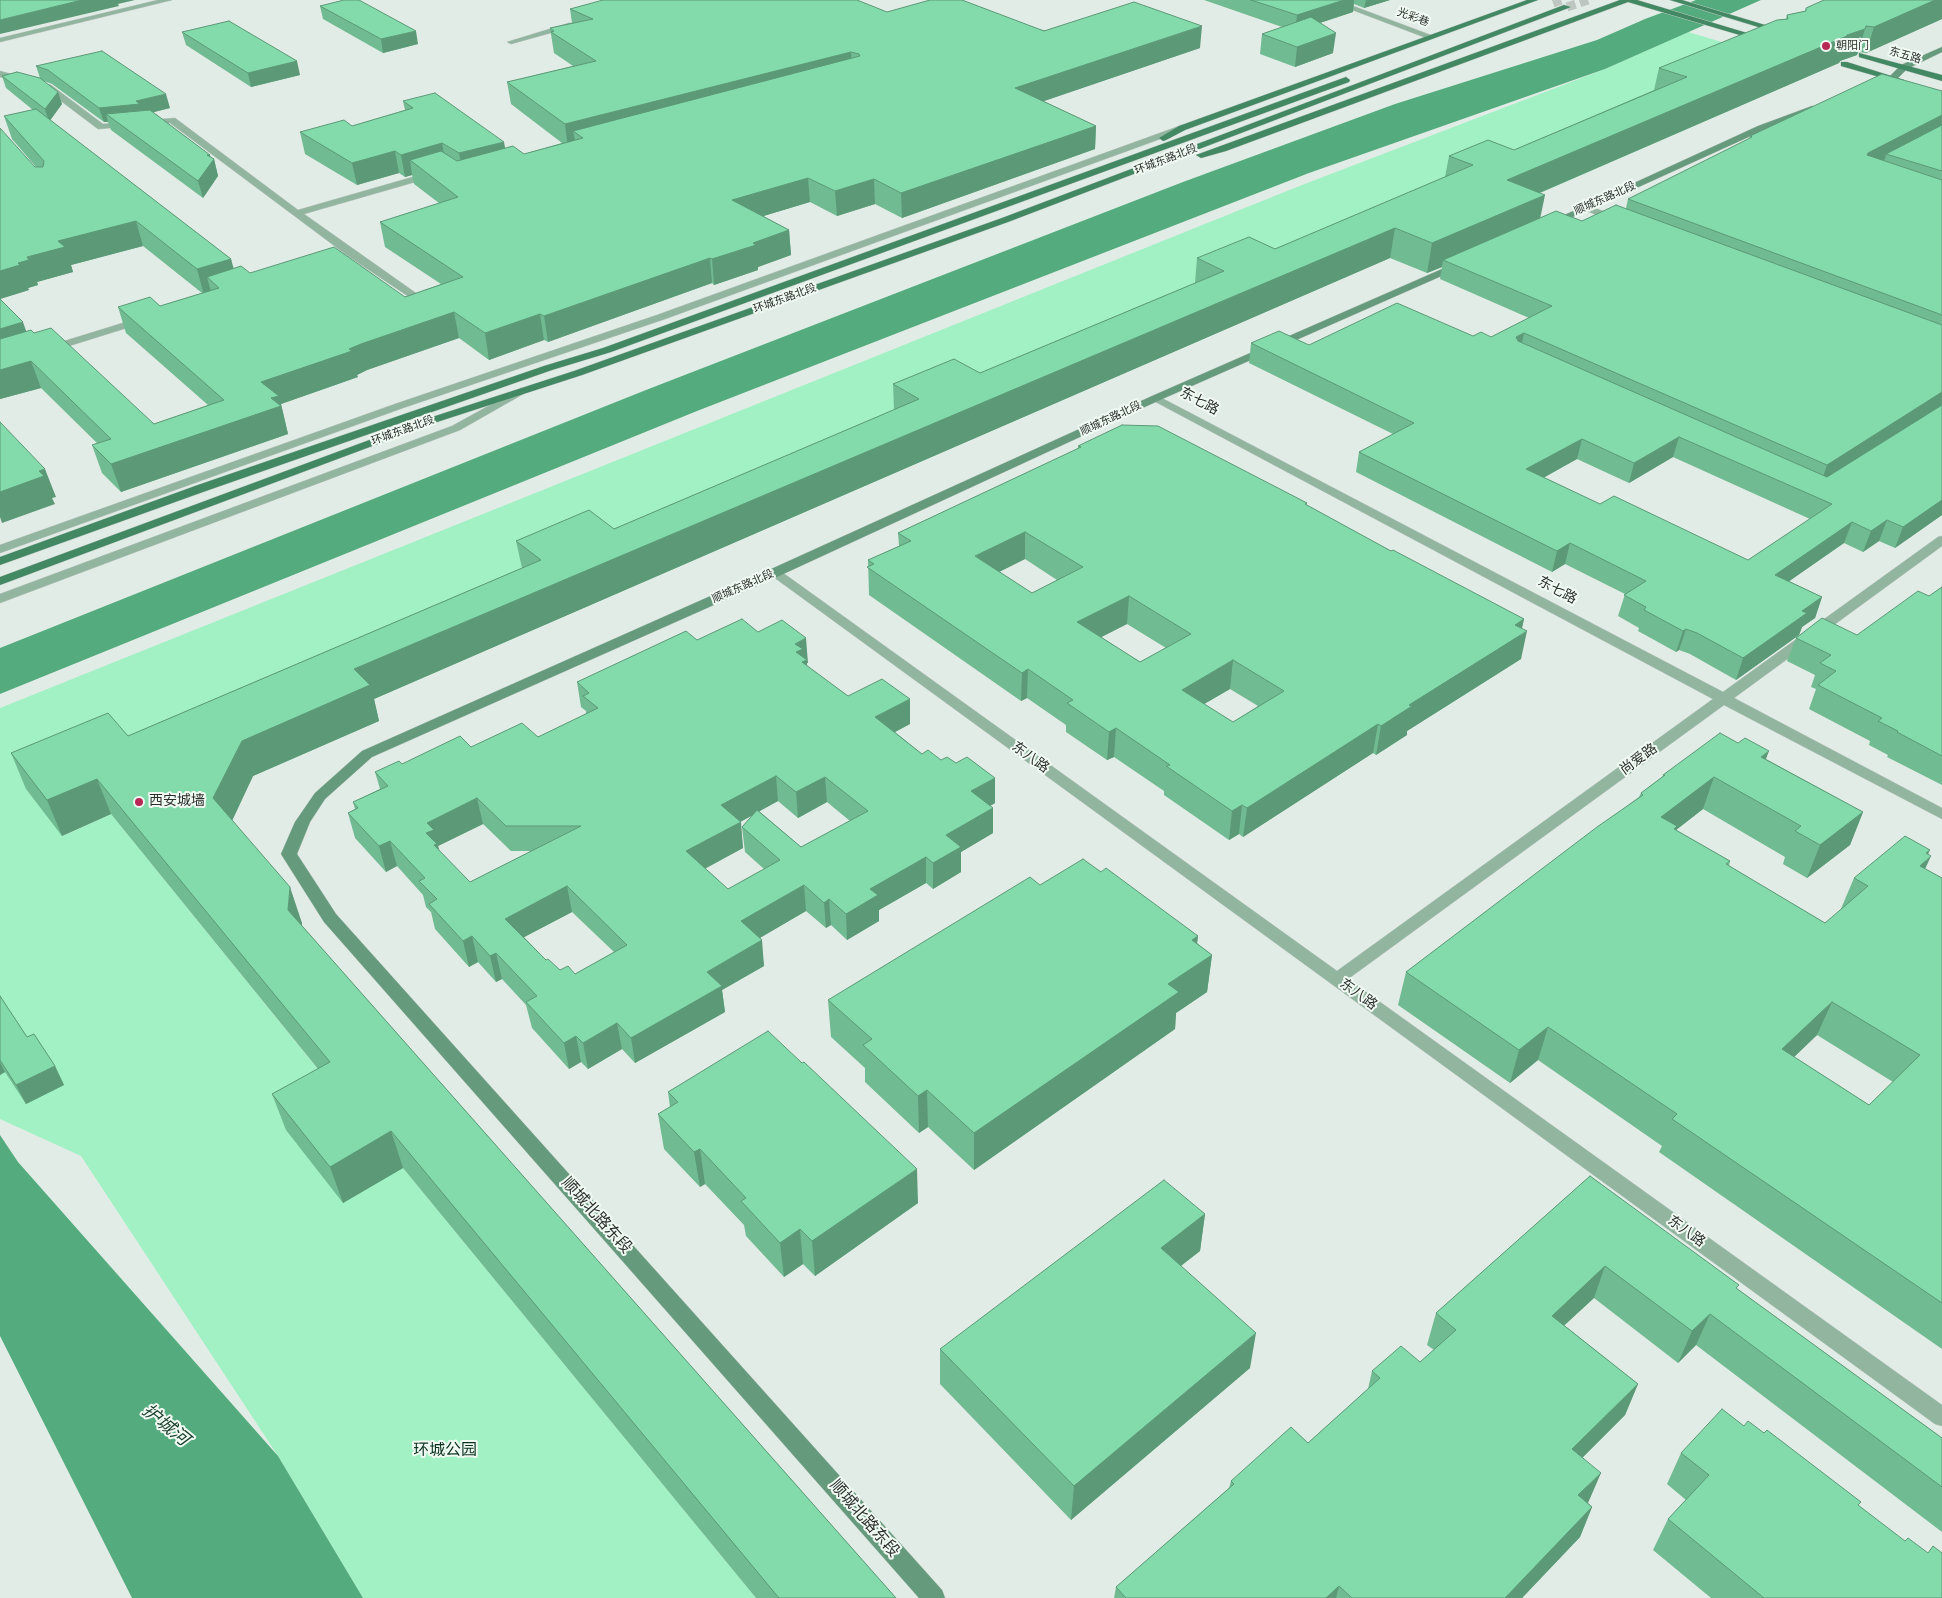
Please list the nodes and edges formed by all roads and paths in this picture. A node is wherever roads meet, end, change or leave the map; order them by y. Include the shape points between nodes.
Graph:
1 (168, 0) edge
2 (1330, 0) edge
3 (1534, 0) edge
4 (1628, 0) edge
5 (1674, 0) edge
6 (1553, 3) tunnel mouth
7 (1567, 7) tunnel mouth
8 (575, 23) edge
9 (1788, 33) edge
10 (1432, 37) junction
11 (1462, 37) dead end
12 (0, 40) edge
13 (1768, 40) edge
14 (511, 42) dead end
15 (1942, 49) edge
16 (1862, 55) edge
17 (1844, 64) edge
18 (1904, 67) junction
19 (0, 74) edge
20 (1351, 78) dead end
21 (1893, 78) junction
22 (1942, 78) edge
23 (1909, 83) edge
24 (1866, 88) edge
25 (1822, 105) edge
26 (1182, 128) junction
27 (1101, 168) junction
28 (447, 170) edge
29 (1123, 176) junction
30 (1587, 208) junction
31 (297, 213) junction
32 (1624, 222) edge
33 (1542, 228) edge
34 (1470, 259) edge
35 (424, 303) edge
36 (152, 316) edge
37 (38, 352) edge
38 (490, 388) junction
39 (522, 392) junction
40 (1156, 398) junction
41 (399, 406) junction
42 (1942, 540) edge
43 (0, 549) edge
44 (0, 561) edge
45 (774, 573) junction
46 (0, 581) edge
47 (0, 599) edge
48 (1725, 698) junction
49 (1942, 814) edge
50 (303, 822) joint
51 (1337, 979) junction
52 (1942, 1417) edge
53 (934, 1598) edge

1 - 12 street
2 - 10 street, 光彩巷
3 - 10 main road
4 - 13 main road
4 - 29 main road via 1223,149
5 - 9 main road
6 - 11 main road
7 - 29 main road, 环城东路北段
8 - 14 street
10 - 26 main road
15 - 18 street
16 - 18 main road, 东五路
17 - 21 main road, 东五路
18 - 21 street
18 - 22 main road, 东五路
19 - 31 street via 48,87 101,127 172,120
20 - 27 main road, 环城东路北段
21 - 23 main road, 东五路
21 - 24 street
25 - 30 street, 顺城东路北段 via 1761,128
26 - 27 main road
26 - 41 street via 661,317
27 - 38 main road, 环城东路北段 via 607,350
28 - 31 street
29 - 39 main road, 环城东路北段
30 - 32 street
30 - 33 street, 顺城东路北段
31 - 35 street via 347,256
34 - 40 street, 顺城东路北段
36 - 37 street
38 - 41 street
38 - 44 main road, 环城东路北段
39 - 46 main road, 环城东路北段 via 430,421
39 - 47 street via 456,428
40 - 45 street, 顺城东路北段
40 - 48 street, 东七路
41 - 43 street
42 - 48 street, 尚爱路
45 - 50 street, 顺城东路北段 via 367,754 320,796
45 - 51 street, 东八路
48 - 49 street, 东七路
48 - 51 street, 尚爱路
50 - 53 street, 顺城北路东段 via 289,854 330,918
51 - 52 street, 东八路

